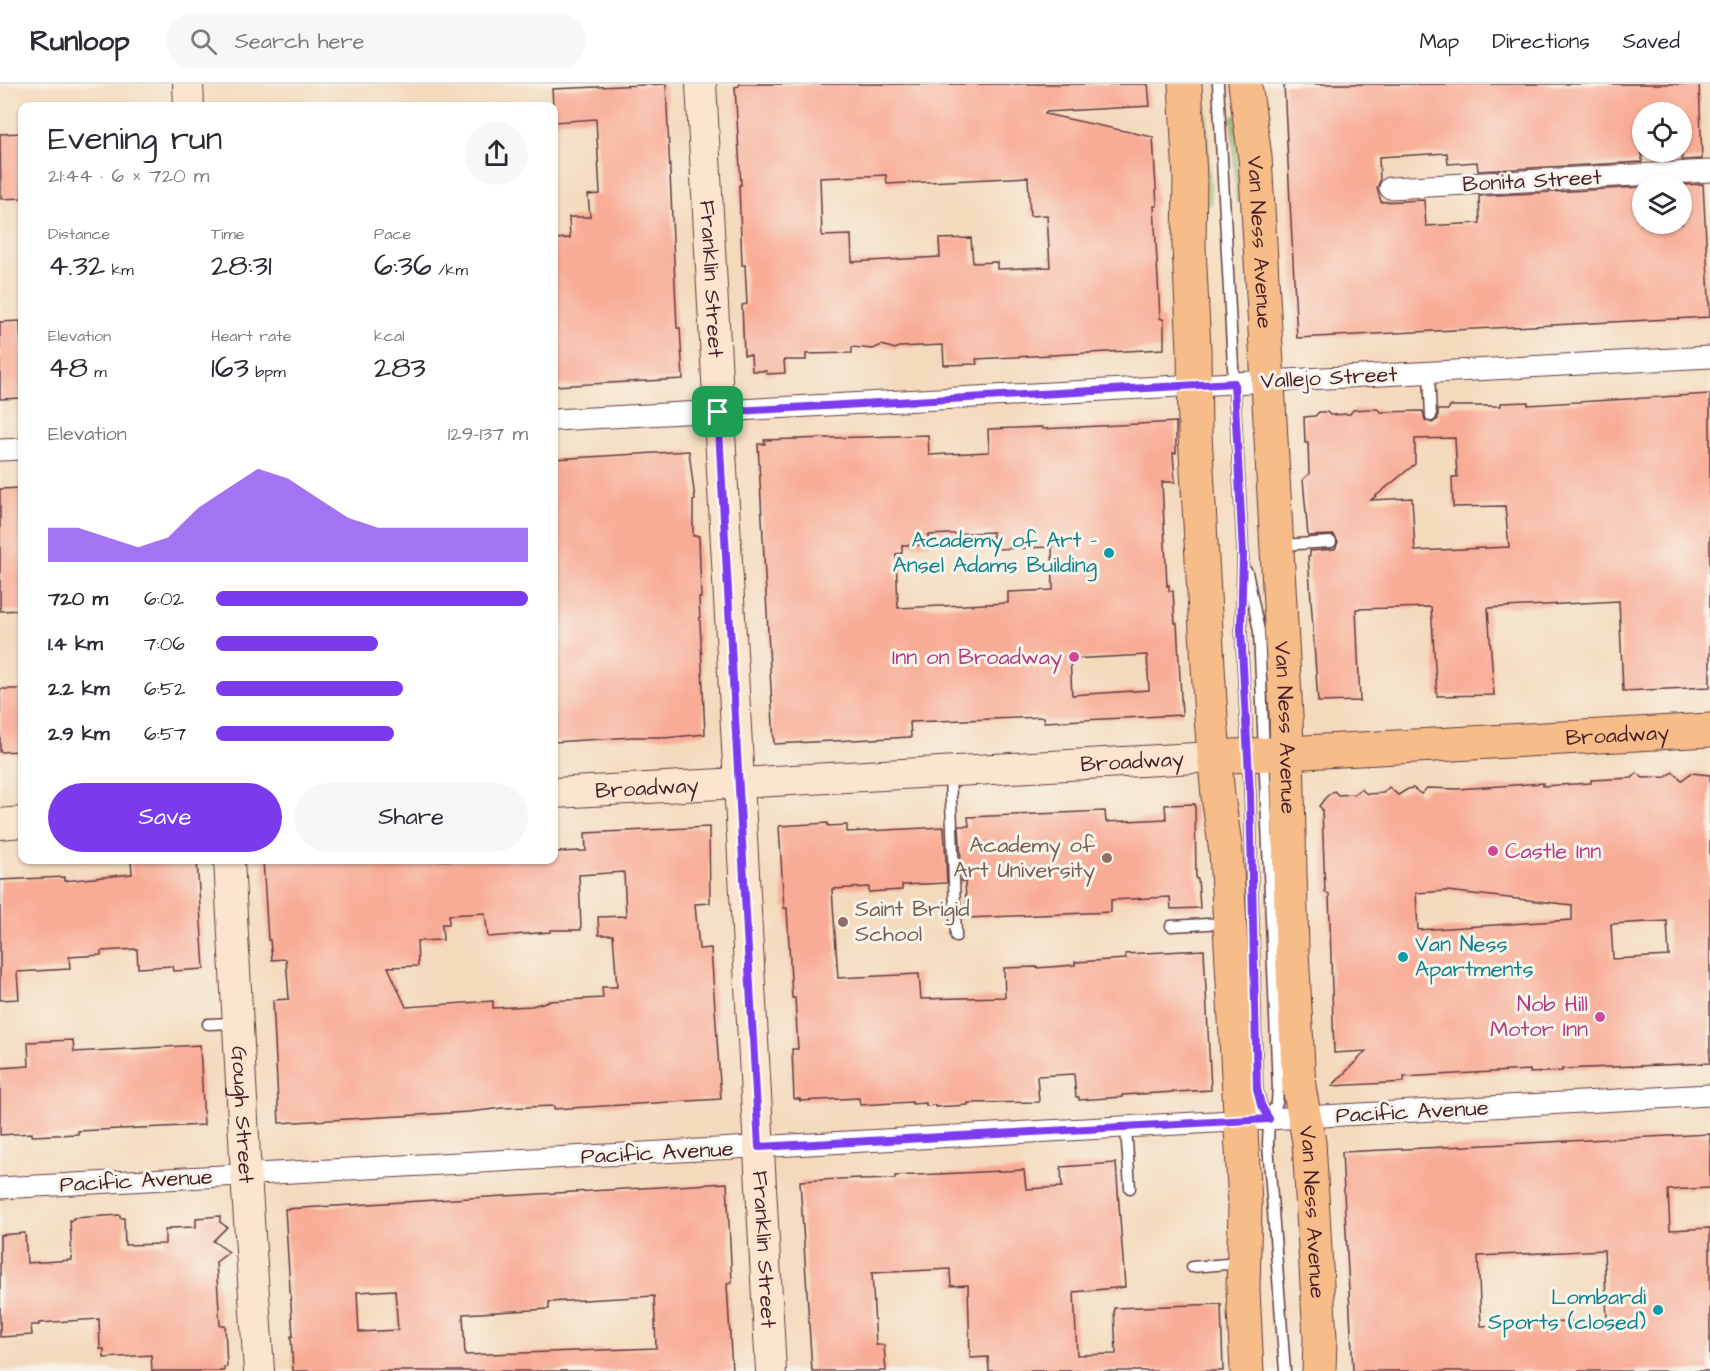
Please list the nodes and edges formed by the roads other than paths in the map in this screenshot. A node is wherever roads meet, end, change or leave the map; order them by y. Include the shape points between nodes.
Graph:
1 (188, 84) edge
2 (701, 84) edge
3 (1185, 84) edge
4 (1218, 84) edge
5 (1245, 84) edge
6 (189, 102) edge
7 (1710, 171) edge
8 (1390, 188) dead end
9 (1710, 357) edge
10 (1428, 373) junction
11 (1267, 381) junction
12 (1234, 383) junction
13 (1194, 386) junction
14 (718, 412) junction
15 (1431, 416) dead end
16 (558, 420) edge
17 (18, 449) edge
18 (0, 450) edge
19 (1331, 542) dead end
20 (1277, 545) junction
21 (1243, 554) junction
22 (1710, 730) edge
23 (1267, 754) junction
24 (1214, 757) junction
25 (950, 772) junction
26 (739, 783) junction
27 (558, 793) edge
28 (18, 822) edge
29 (0, 824) edge
30 (229, 864) edge
31 (1229, 923) junction
32 (1172, 926) dead end
33 (956, 936) dead end
34 (238, 1023) junction
35 (208, 1024) dead end
36 (1710, 1095) edge
37 (1305, 1117) junction
38 (1255, 1120) junction
39 (1126, 1127) junction
40 (759, 1147) junction
41 (246, 1175) junction
42 (0, 1188) edge
43 (1130, 1188) dead end
44 (1244, 1263) junction
45 (1192, 1267) dead end
46 (259, 1371) edge
47 (771, 1371) edge
48 (1247, 1371) edge
49 (1285, 1371) edge
50 (1319, 1371) edge

1 - 6 main road
2 - 14 main road, Franklin Street
3 - 13 main road
4 - 12 lane
5 - 11 main road, Van Ness Avenue via 1255,157
7 - 8 street, Bonita Street
9 - 10 street, Vallejo Street
10 - 11 street, Vallejo Street
10 - 15 lane
11 - 12 street, Vallejo Street
11 - 20 main road, Van Ness Avenue
12 - 13 street, Vallejo Street
12 - 21 lane
13 - 14 street, Vallejo Street
13 - 24 main road
14 - 16 street, Vallejo Street
14 - 26 main road, Franklin Street
17 - 18 street
19 - 20 lane
20 - 23 main road, Van Ness Avenue
21 - 23 lane via 1259,631
21 - 23 lane via 1241,630
22 - 23 main road, Broadway
23 - 24 main road, Broadway
23 - 37 main road, Van Ness Avenue via 1293,973 1299,1087
23 - 38 lane via 1257,1089 1261,1105
23 - 38 lane via 1278,1088 1277,1103
24 - 25 main road, Broadway
24 - 31 main road via 1226,852
25 - 26 main road, Broadway
25 - 33 lane
26 - 27 main road, Broadway
26 - 40 main road, Franklin Street
28 - 29 main road
30 - 34 main road, Gough Street
31 - 32 lane
31 - 38 main road
34 - 35 lane
34 - 41 main road, Gough Street
36 - 37 street, Pacific Avenue
37 - 38 street, Pacific Avenue
37 - 50 main road, Van Ness Avenue
38 - 39 street, Pacific Avenue
38 - 44 main road via 1245,1205
38 - 49 lane via 1269,1154
39 - 40 street, Pacific Avenue
39 - 43 lane
40 - 41 street, Pacific Avenue
40 - 47 main road, Franklin Street
41 - 42 street, Pacific Avenue
41 - 46 main road, Gough Street
44 - 45 lane
44 - 48 main road

